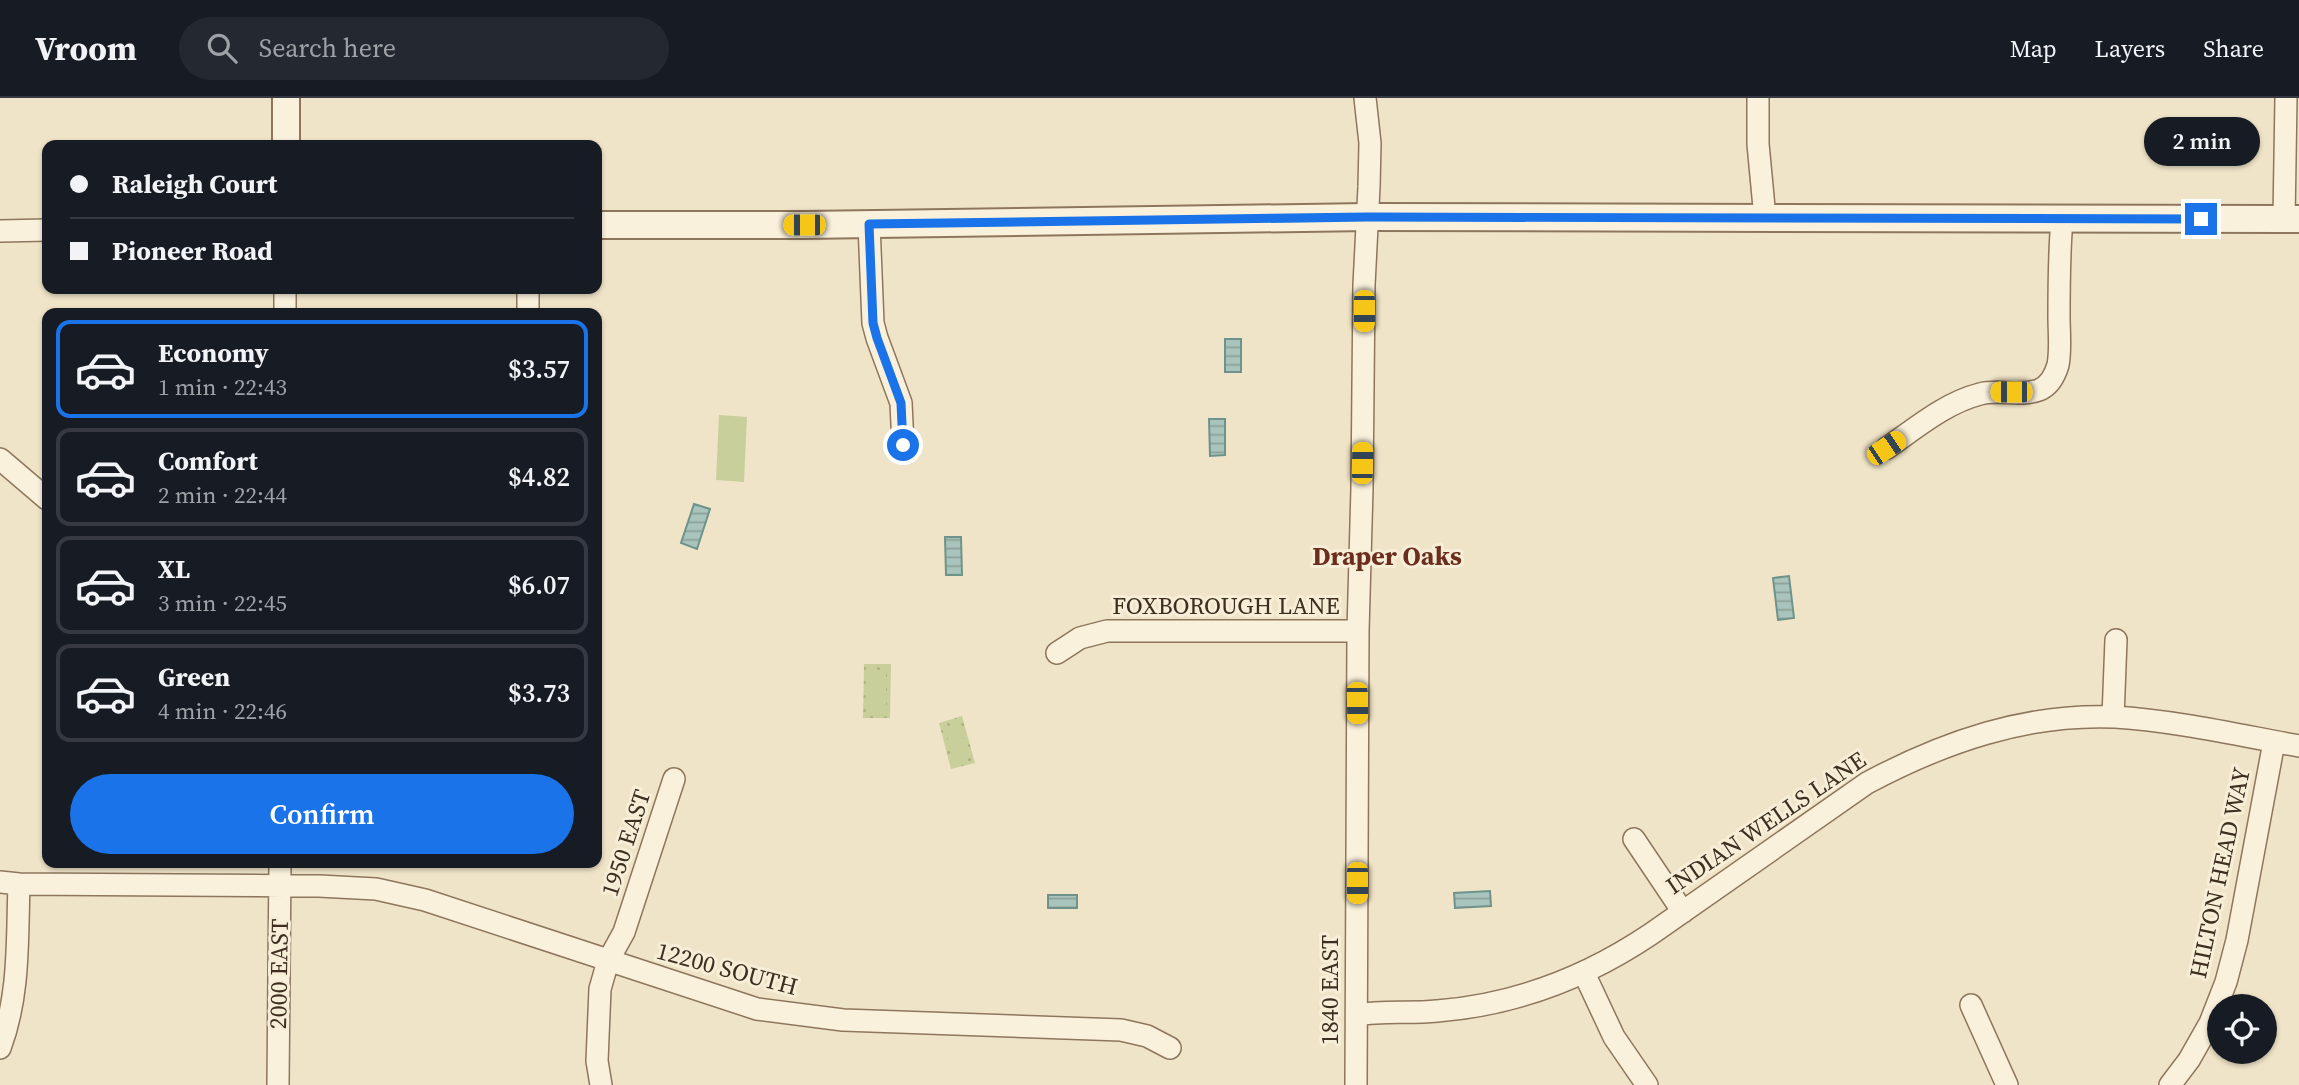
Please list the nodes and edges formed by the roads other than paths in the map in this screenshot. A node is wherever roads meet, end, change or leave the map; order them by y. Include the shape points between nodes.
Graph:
1 (286, 98) edge
2 (1365, 98) edge
3 (1758, 98) edge
4 (2286, 98) edge
5 (286, 140) edge
6 (1368, 217) junction
7 (1765, 218) junction
8 (2292, 219) edge
9 (2062, 220) junction
10 (869, 224) junction
11 (602, 225) edge
12 (42, 230) edge
13 (0, 231) edge
14 (903, 445) dead end
15 (1886, 448) dead end
16 (0, 459) edge
17 (42, 495) edge
18 (1358, 631) junction
19 (2116, 640) dead end
20 (1057, 653) dead end
21 (2113, 717) junction
22 (2274, 742) junction
23 (2299, 746) edge
24 (674, 779) dead end
25 (1634, 839) dead end
26 (280, 868) edge
27 (9, 883) edge
28 (280, 885) junction
29 (1683, 912) junction
30 (608, 961) junction
31 (1584, 973) junction
32 (1971, 1005) dead end
33 (1356, 1015) junction
34 (0, 1048) edge
35 (1170, 1048) dead end
36 (278, 1085) edge
37 (601, 1085) edge
38 (1356, 1085) edge
39 (1647, 1085) edge
40 (2007, 1085) edge
41 (2170, 1085) edge

1 - 5 street
2 - 6 street, 1840 EAST via 1370,143
3 - 7 street
4 - 8 street
6 - 7 street
6 - 10 street
6 - 18 street, 1840 EAST
7 - 9 street
8 - 9 street
9 - 15 street via 2059,354 2051,380 2036,391 1967,398
10 - 11 street
10 - 14 street via 873,323 901,403
12 - 13 street
16 - 17 street
18 - 20 street, FOXBOROUGH LANE via 1107,631 1080,638
18 - 33 street, 1840 EAST
19 - 21 street
21 - 22 street, INDIAN WELLS LANE
21 - 29 street, INDIAN WELLS LANE via 2028,723 1987,732 1905,763 1833,805
22 - 23 street, INDIAN WELLS LANE
22 - 41 street, HILTON HEAD WAY via 2226,982 2210,1023
24 - 30 street, 1950 EAST via 624,933
25 - 29 street
26 - 28 street, 2000 EAST
27 - 28 street, 12200 SOUTH
27 - 34 street via 15,985
28 - 30 street, 12200 SOUTH via 401,893
28 - 36 street, 2000 EAST
29 - 31 street, INDIAN WELLS LANE
30 - 35 street, 12200 SOUTH via 730,1002 786,1014 1121,1030
30 - 37 street, 1950 EAST via 597,1026
31 - 33 street, INDIAN WELLS LANE via 1481,1005
31 - 39 street via 1614,1037
32 - 40 street
33 - 38 street, 1840 EAST

